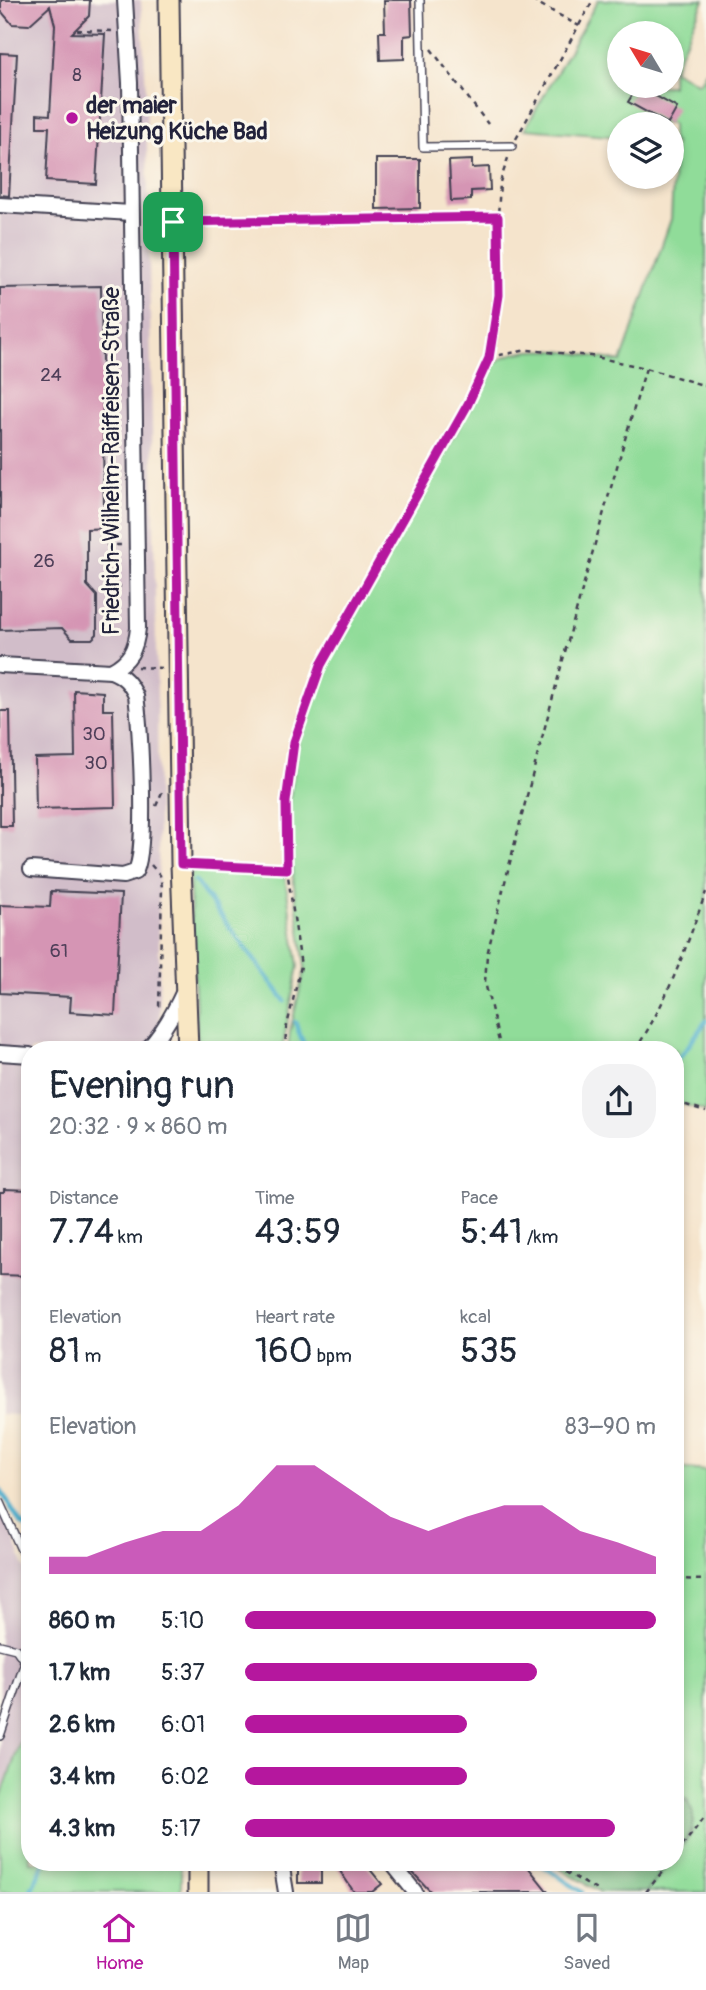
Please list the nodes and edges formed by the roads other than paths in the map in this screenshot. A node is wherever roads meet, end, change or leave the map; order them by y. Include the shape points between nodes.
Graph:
1 (125, 0) edge
2 (169, 0) edge
3 (420, 0) edge
4 (512, 146) road end
5 (0, 205) edge
6 (131, 213) junction
7 (0, 665) edge
8 (117, 668) junction
9 (31, 869) dead end
10 (185, 988) junction
11 (157, 1041) edge
12 (188, 1041) edge
13 (0, 1053) edge
14 (21, 1054) edge
15 (0, 1503) edge
16 (21, 1550) edge
17 (0, 1645) edge
18 (21, 1653) edge
19 (21, 1679) edge
20 (0, 1736) edge
21 (198, 1871) edge
22 (282, 1871) edge
23 (398, 1871) edge
24 (198, 1892) edge
25 (286, 1892) edge
26 (415, 1892) edge

1 - 6 street, Friedrich-Wilhelm-Raiffeisen-Straße
2 - 10 main road
3 - 4 lane via 423,147
5 - 6 street
6 - 8 street, Friedrich-Wilhelm-Raiffeisen-Straße via 137,643
7 - 8 street
8 - 9 street via 137,703 139,866 123,876
10 - 11 street
10 - 12 main road
13 - 14 street
15 - 16 lane
17 - 18 lane
19 - 20 lane
21 - 24 main road
22 - 25 street
23 - 26 street

